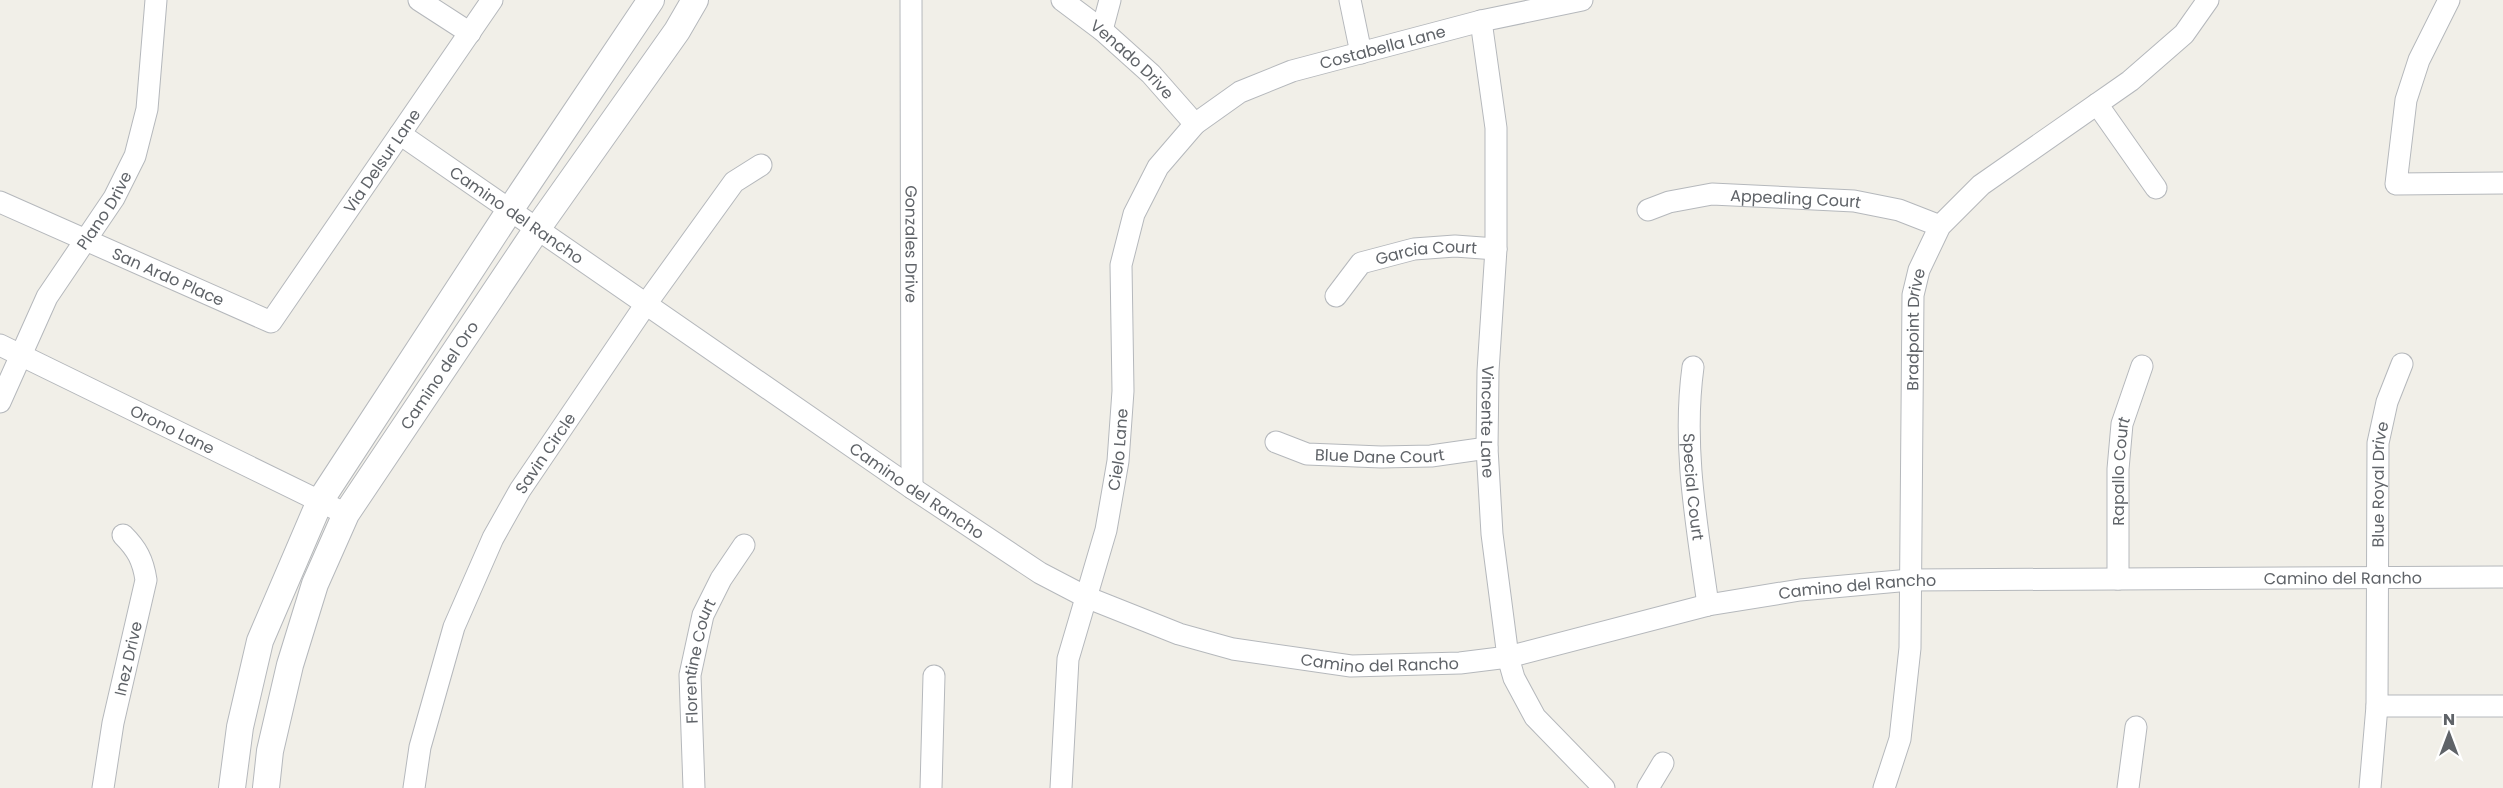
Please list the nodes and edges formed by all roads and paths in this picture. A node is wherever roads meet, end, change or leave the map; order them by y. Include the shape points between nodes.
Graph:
1 (156, 0) edge
2 (419, 0) edge
3 (492, 0) edge
4 (651, 0) edge
5 (695, 0) edge
6 (911, 0) edge
7 (1062, 0) edge
8 (1110, 0) edge
9 (1350, 0) edge
10 (1582, 0) edge
11 (2208, 0) edge
12 (2449, 0) edge
13 (1481, 21) junction
14 (1102, 30) junction
15 (470, 33) junction
16 (1361, 53) junction
17 (2097, 104) junction
18 (1195, 124) junction
19 (400, 134) junction
20 (761, 165) dead end
21 (2503, 183) edge
22 (2156, 188) dead end
23 (0, 202) edge
24 (510, 210) junction
25 (1648, 210) dead end
26 (1940, 226) junction
27 (537, 229) junction
28 (86, 240) junction
29 (1496, 249) junction
30 (1336, 296) dead end
31 (646, 304) junction
32 (271, 322) joint
33 (0, 345) edge
34 (20, 354) junction
35 (2402, 364) dead end
36 (2142, 366) dead end
37 (1693, 367) dead end
38 (0, 402) edge
39 (1276, 442) dead end
40 (1487, 448) junction
41 (912, 488) junction
42 (320, 501) junction
43 (346, 514) junction
44 (123, 535) dead end
45 (744, 545) dead end
46 (2503, 577) edge
47 (2378, 578) junction
48 (2118, 579) junction
49 (1910, 580) junction
50 (1086, 597) junction
51 (1708, 605) junction
52 (1508, 657) junction
53 (934, 676) dead end
54 (2377, 706) junction
55 (2503, 706) edge
56 (2136, 727) dead end
57 (1663, 764) dead end
58 (103, 788) edge
59 (232, 788) edge
60 (266, 788) edge
61 (414, 788) edge
62 (694, 788) edge
63 (931, 788) edge
64 (1061, 788) edge
65 (1604, 788) edge
66 (1648, 788) edge
67 (1884, 788) edge
68 (2128, 788) edge
69 (2370, 788) edge

1 - 28 street, Plano Drive via 147,110 135,156 114,198
2 - 15 street
3 - 15 street, Via Delsur Lane
4 - 24 street, Camino del Oro
5 - 27 street, Camino del Oro
6 - 41 street, Gonzales Drive
7 - 14 street, Venado Drive
8 - 14 street
9 - 16 street
10 - 13 street, Costabella Lane
11 - 17 street, Bradpoint Drive via 2184,34
12 - 21 street via 2419,60 2406,100 2396,184
13 - 16 street, Costabella Lane
13 - 29 street, Vincente Lane via 1496,128
14 - 18 street, Venado Drive via 1151,74
15 - 19 street, Via Delsur Lane
16 - 18 street, Costabella Lane via 1292,71 1240,92
17 - 22 street
17 - 26 street, Bradpoint Drive via 1981,185
18 - 50 street, Cielo Lane via 1158,167 1134,214 1121,265 1123,391 1118,461 1106,530
19 - 24 street, Camino del Rancho
19 - 32 street, Via Delsur Lane
20 - 31 street, Savin Circle via 734,182
23 - 28 street, San Ardo Place
24 - 27 street, Camino del Rancho
24 - 42 street, Camino del Oro
25 - 26 street, Appealing Court via 1712,194 1854,201 1899,210
26 - 49 street, Bradpoint Drive via 1918,270 1913,295
27 - 31 street, Camino del Rancho
27 - 43 street, Camino del Oro
28 - 32 street, San Ardo Place
28 - 34 street, Plano Drive via 47,297
29 - 30 street, Garcia Court via 1414,249 1361,263
29 - 40 street, Vincente Lane
31 - 41 street, Camino del Rancho
31 - 61 street, Savin Circle via 520,490 493,538 454,627 420,747
33 - 34 street, Orono Lane
34 - 38 street, Plano Drive
34 - 42 street, Orono Lane
35 - 47 street, Blue Royal Drive via 2387,402 2378,443
36 - 48 street, Rapallo Court via 2122,424
37 - 51 street, Special Court via 1689,473
39 - 40 street, Blue Dane Court via 1307,454 1381,457 1431,456
40 - 52 street, Vincente Lane via 1492,534
41 - 50 street, Camino del Rancho via 1040,573
42 - 43 street, Orono Lane
42 - 59 street, Camino del Oro via 260,641 240,727
43 - 60 street, Camino del Oro via 315,584 290,665 270,751
44 - 58 street, Inez Drive via 143,561 146,579 113,723
45 - 62 street, Florentine Court via 703,615 690,675
46 - 47 street, Camino del Rancho
47 - 48 street, Camino del Rancho
47 - 54 street, Blue Royal Drive
48 - 49 street, Camino del Rancho
49 - 51 street, Camino del Rancho via 1800,590
49 - 67 street, Bradpoint Drive via 1910,648 1900,739
50 - 52 street, Camino del Rancho via 1179,634 1233,649 1350,666 1460,663
50 - 64 street, Cielo Lane via 1068,659
51 - 52 street, Camino del Rancho
52 - 65 street, Vincente Lane via 1514,678 1535,717
53 - 63 street
54 - 55 street
54 - 69 street, Blue Royal Drive
56 - 68 street
57 - 66 street

